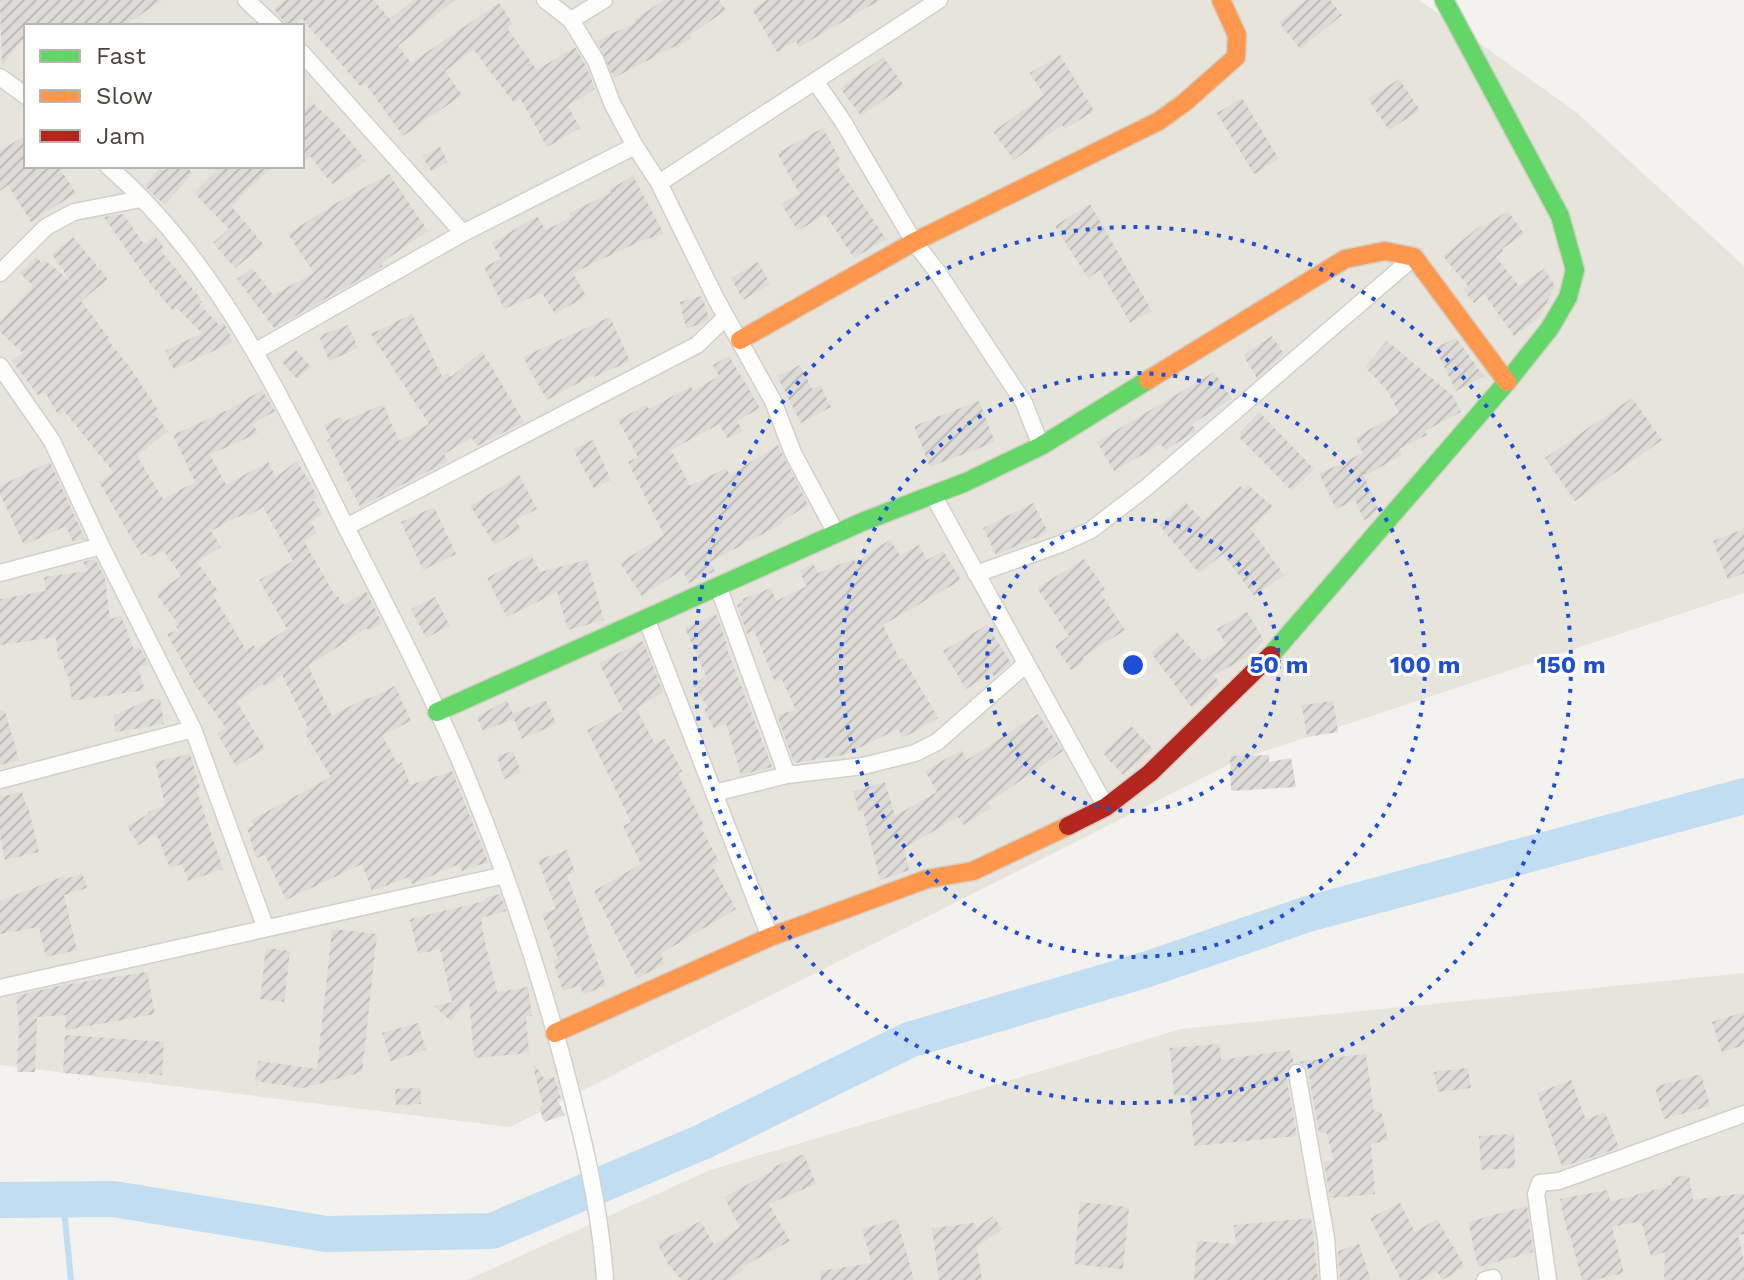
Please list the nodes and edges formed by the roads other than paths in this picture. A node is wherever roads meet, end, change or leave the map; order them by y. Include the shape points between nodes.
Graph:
1 (246, 0) edge
2 (545, 0) edge
3 (604, 0) edge
4 (939, 0) edge
5 (1221, 0) edge
6 (1444, 0) edge
7 (571, 20) junction
8 (272, 24) edge
9 (304, 55) edge
10 (0, 77) edge
11 (815, 81) junction
12 (24, 95) edge
13 (635, 146) junction
14 (110, 168) edge
15 (659, 183) junction
16 (141, 199) junction
17 (463, 233) junction
18 (914, 242) junction
19 (1414, 257) junction
20 (0, 273) edge
21 (726, 317) junction
22 (740, 340) junction
23 (256, 351) junction
24 (0, 366) edge
25 (1507, 382) junction
26 (1041, 446) junction
27 (933, 495) junction
28 (346, 527) junction
29 (836, 533) junction
30 (101, 546) junction
31 (0, 573) edge
32 (976, 574) junction
33 (718, 586) junction
34 (646, 618) junction
35 (1026, 664) junction
36 (437, 712) junction
37 (193, 729) junction
38 (787, 775) junction
39 (0, 780) edge
40 (714, 793) junction
41 (1106, 807) junction
42 (505, 875) junction
43 (265, 926) junction
44 (770, 937) junction
45 (0, 988) edge
46 (555, 1033) junction
47 (1297, 1073) dead end
48 (1744, 1114) edge
49 (605, 1280) edge
50 (1329, 1280) edge
51 (1548, 1280) edge

1 - 8 street
2 - 7 street
3 - 7 street
4 - 11 street
5 - 18 street via 1240,46 1236,57 1184,103 1159,121
6 - 25 street via 1560,216 1575,270 1568,297 1550,328
7 - 13 street
9 - 17 street
10 - 12 street
11 - 15 street
11 - 18 street
13 - 15 street
13 - 17 street
14 - 16 street
15 - 21 street
16 - 20 street via 74,212 46,227
16 - 23 street via 207,277
17 - 23 street
18 - 22 street
18 - 26 street via 1024,403
19 - 25 street
19 - 26 street via 1385,251 1345,259
19 - 32 street via 1091,530
21 - 22 street
21 - 28 street via 697,345
22 - 29 street
23 - 28 street
24 - 30 street via 52,441
25 - 41 street via 1270,656 1160,764
26 - 27 street
27 - 29 street
27 - 32 street
28 - 36 street
29 - 33 street
30 - 31 street
30 - 37 street
32 - 35 street
33 - 34 street
33 - 38 street
34 - 36 street
34 - 40 street
35 - 38 street via 937,742 915,753 863,766
35 - 41 street
36 - 42 street
37 - 39 street
37 - 43 street
38 - 40 street
40 - 44 street
41 - 44 street via 973,871 927,879
42 - 43 street
42 - 46 street
43 - 45 street
44 - 46 street
46 - 49 street via 587,1150
47 - 50 street
48 - 51 street via 1559,1181 1540,1183 1536,1194

